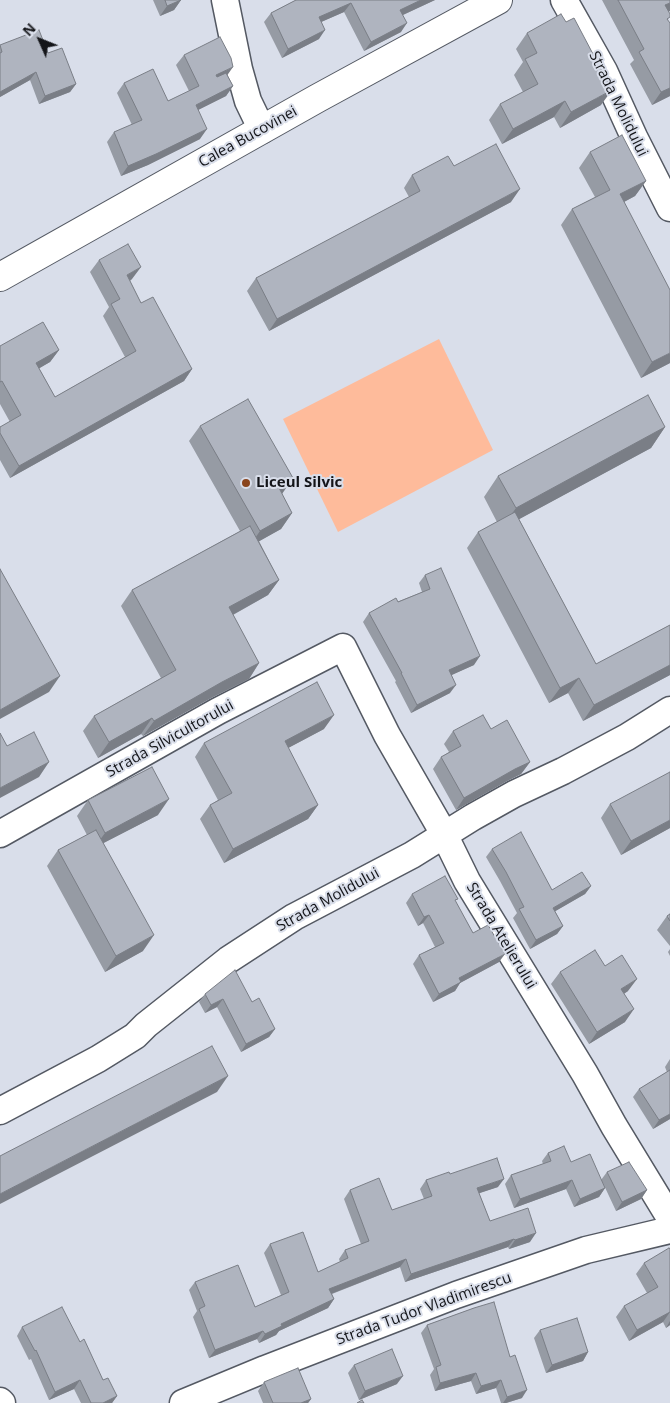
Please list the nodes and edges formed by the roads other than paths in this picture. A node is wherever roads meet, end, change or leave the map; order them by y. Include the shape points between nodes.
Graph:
1 (225, 0) edge
2 (498, 0) edge
3 (564, 0) edge
4 (262, 130) junction
5 (670, 208) edge
6 (0, 277) edge
7 (343, 647) joint
8 (670, 710) edge
9 (0, 834) edge
10 (444, 834) junction
11 (0, 1111) edge
12 (663, 1190) edge
13 (670, 1218) edge
14 (670, 1230) edge
15 (183, 1403) edge

1 - 4 street via 248,101
2 - 4 highway, Calea Bucovinei
3 - 5 street, Strada Molidului via 604,71
4 - 6 highway, Calea Bucovinei
7 - 9 street, Strada Silvicultorului via 218,711
7 - 10 street, Strada Atelierului via 387,735
8 - 10 street, Strada Molidului via 627,737 514,794
10 - 11 street, Strada Molidului via 412,855 294,917 228,960 135,1036
10 - 12 street, Strada Atelierului via 467,881 614,1126
12 - 13 street, Strada Atelierului
14 - 15 street, Strada Tudor Vladimirescu via 586,1250 456,1295

